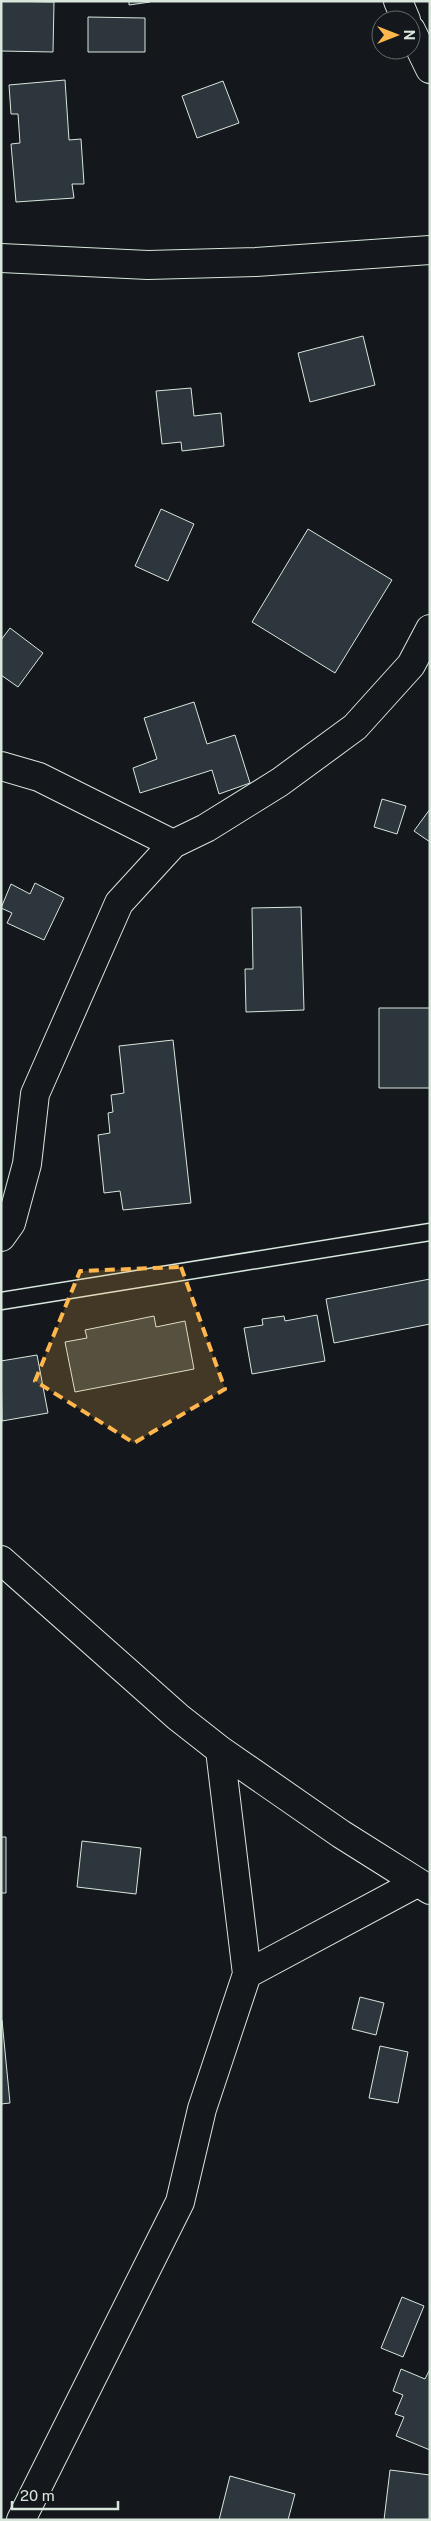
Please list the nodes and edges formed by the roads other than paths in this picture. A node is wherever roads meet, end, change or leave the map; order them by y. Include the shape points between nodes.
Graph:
1 (421, 51) edge
2 (430, 69) edge
3 (430, 250) edge
4 (1, 258) edge
5 (430, 629) edge
6 (1, 766) edge
7 (173, 844) junction
8 (430, 1232) edge
9 (1, 1237) edge
10 (1, 1301) edge
11 (1, 1560) edge
12 (220, 1750) junction
13 (423, 1887) edge
14 (248, 1974) junction
15 (21, 2520) edge

1 - 2 street
3 - 4 street via 256,262 148,265
5 - 7 street via 411,665 355,727 280,782 206,828
6 - 7 street via 39,776
7 - 9 street via 119,903 86,975 36,1094 27,1164 12,1223
8 - 10 lane
11 - 12 street via 178,1717
12 - 13 street
12 - 14 street
13 - 14 street
14 - 15 street via 202,2109 180,2202

